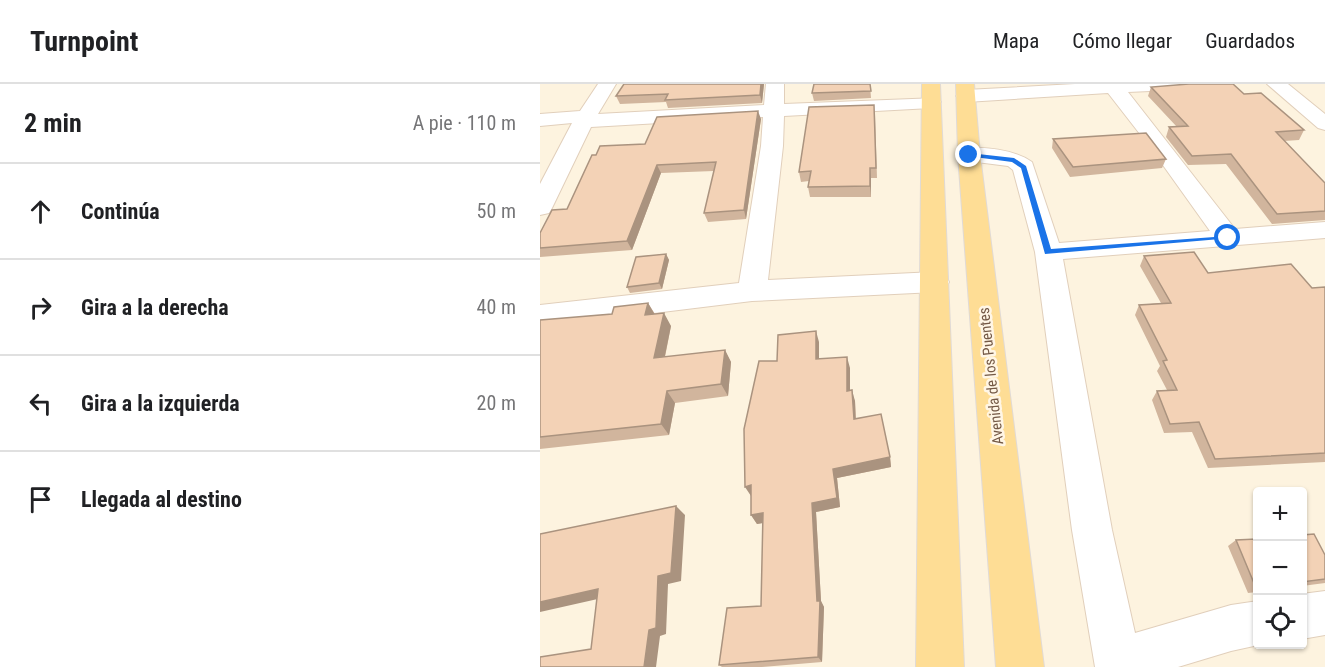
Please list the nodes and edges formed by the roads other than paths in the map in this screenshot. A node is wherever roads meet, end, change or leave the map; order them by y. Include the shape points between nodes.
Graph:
1 (607, 84) edge
2 (775, 84) edge
3 (1172, 84) edge
4 (1276, 84) edge
5 (1114, 88) junction
6 (966, 90) edge
7 (931, 93) edge
8 (895, 94) edge
9 (774, 110) junction
10 (585, 119) junction
11 (540, 120) edge
12 (1325, 124) edge
13 (969, 155) junction
14 (540, 208) edge
15 (1316, 231) edge
16 (1228, 238) junction
17 (1048, 252) junction
18 (1325, 257) edge
19 (935, 282) junction
20 (752, 291) junction
21 (540, 316) edge
22 (1325, 614) edge
23 (1307, 616) edge
24 (1253, 625) edge
25 (1118, 665) edge
26 (940, 667) edge
27 (1020, 667) edge

1 - 10 street
2 - 9 street
3 - 5 street
4 - 12 street
5 - 6 street
5 - 16 street
6 - 13 main road, Avenida de los Puentes
7 - 8 street
7 - 19 main road
8 - 9 street
9 - 10 street
9 - 20 street
10 - 11 street
10 - 14 street
13 - 17 street via 1007,158 1024,167
13 - 27 main road, Avenida de los Puentes
15 - 16 street
15 - 18 street
16 - 17 street
17 - 25 street via 1092,530
19 - 20 street
19 - 26 main road
20 - 21 street
22 - 23 street
24 - 25 street

